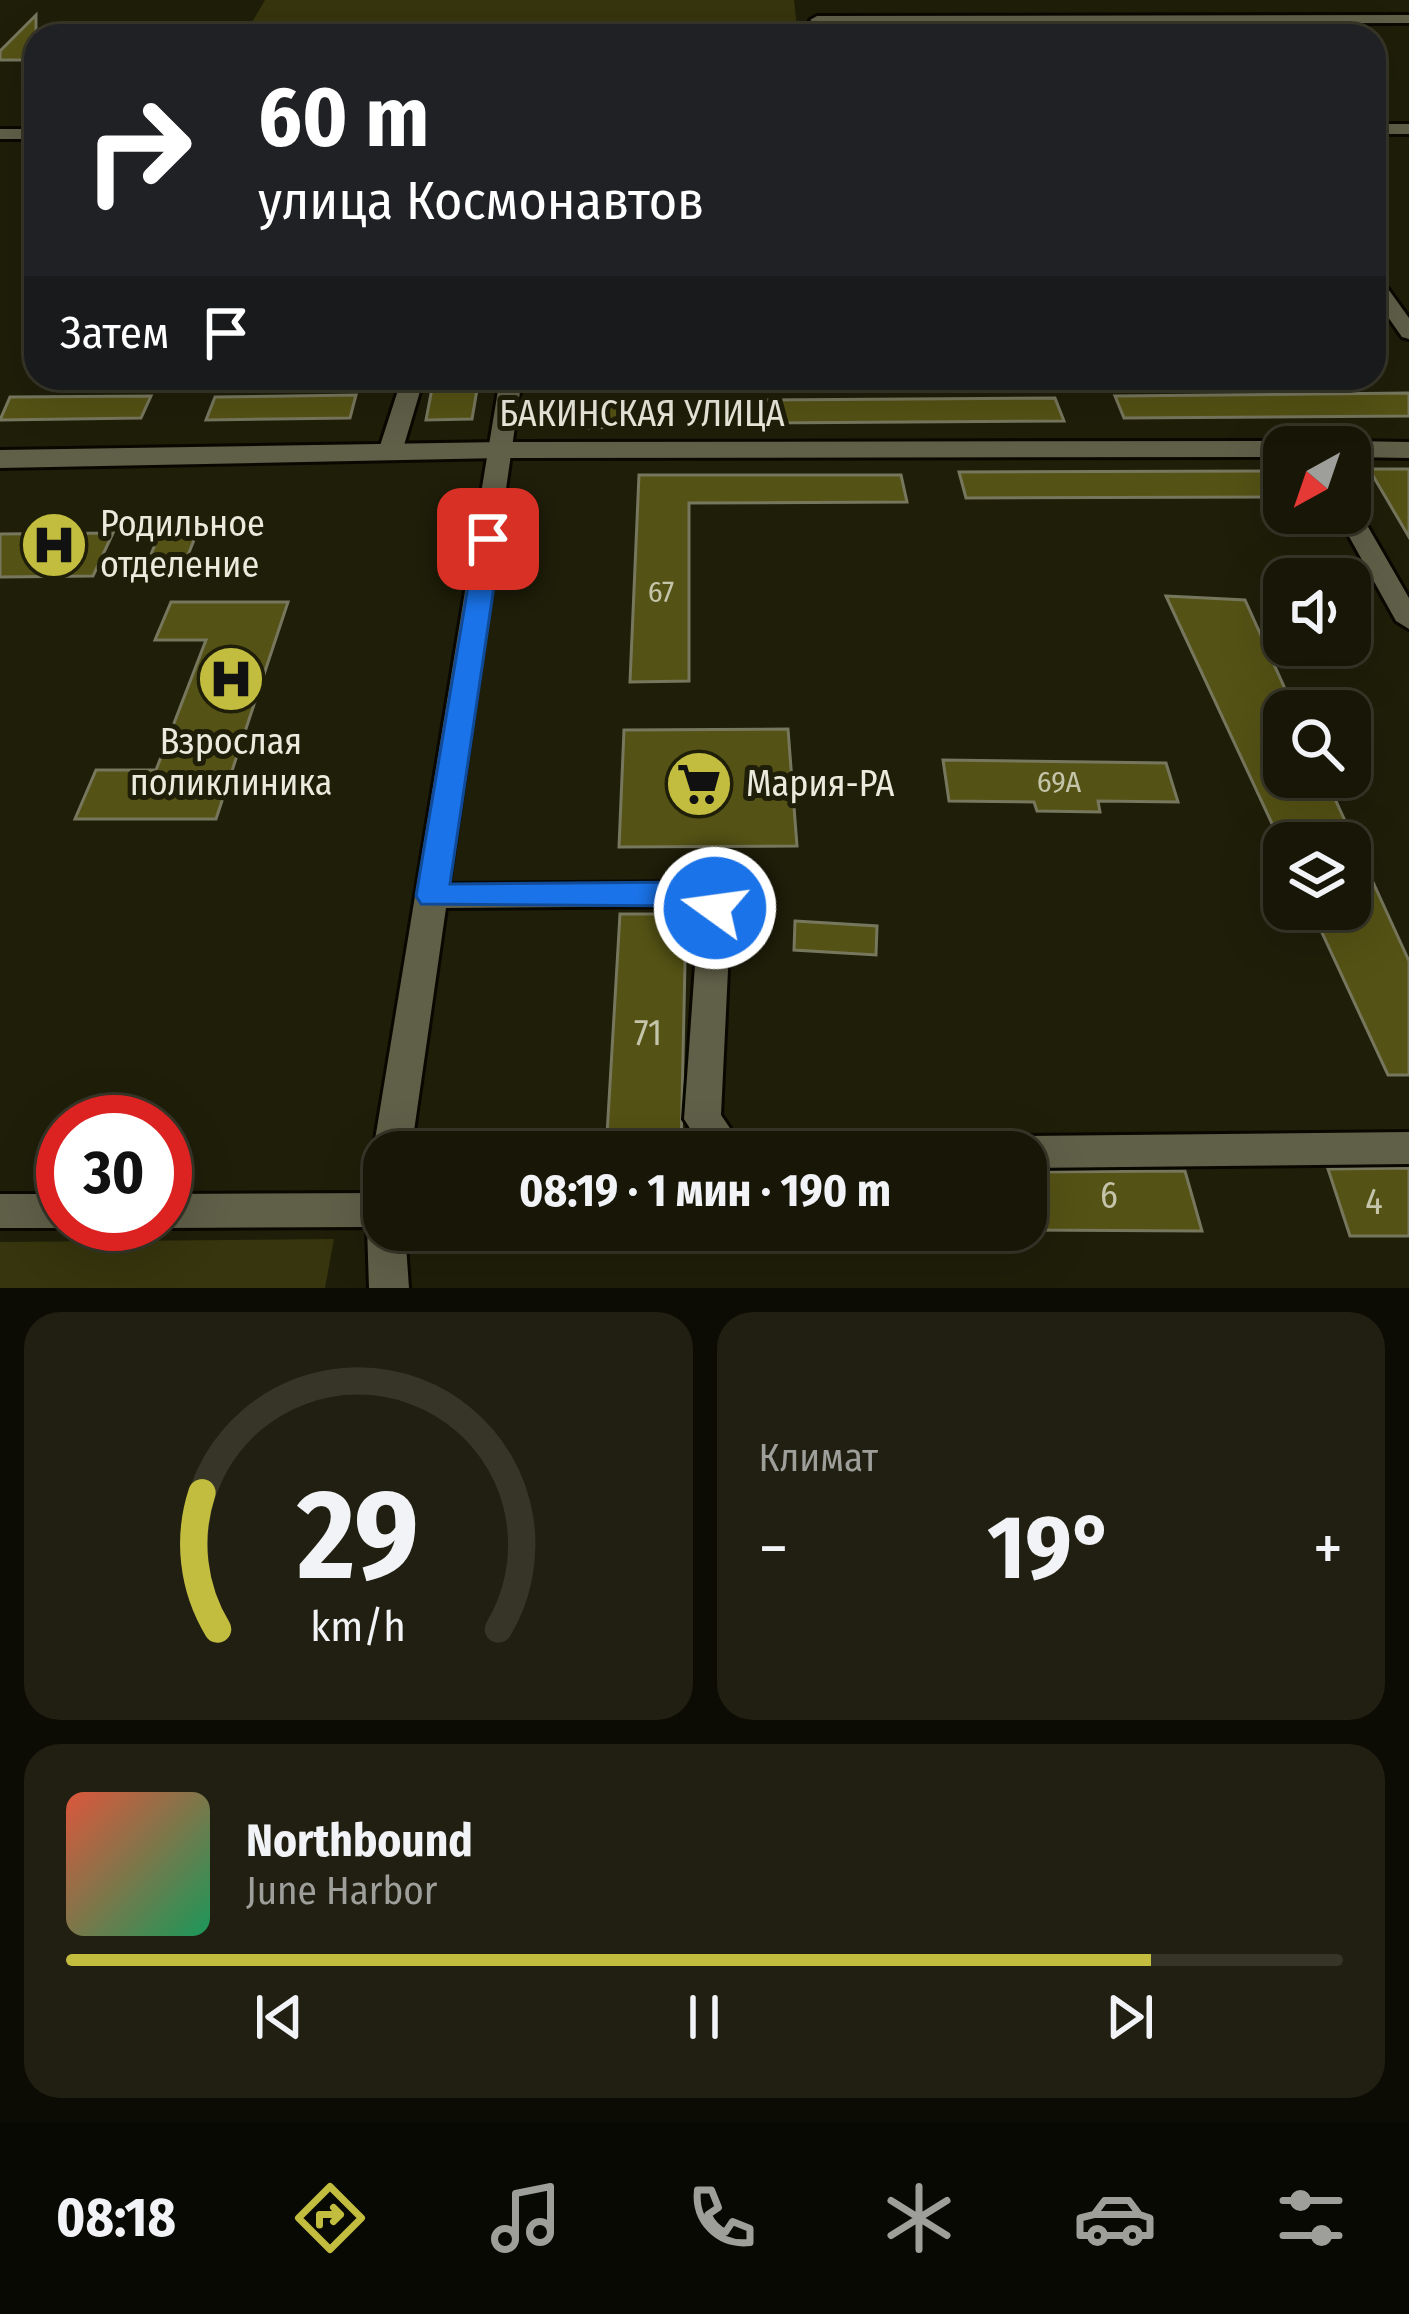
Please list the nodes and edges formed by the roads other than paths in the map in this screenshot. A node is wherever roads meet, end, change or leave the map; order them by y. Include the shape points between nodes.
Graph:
1 (1409, 20) edge
2 (1114, 24) edge
3 (1386, 300) edge
4 (1409, 333) edge
5 (408, 390) edge
6 (510, 390) edge
7 (1263, 448) edge
8 (1371, 449) edge
9 (502, 450) junction
10 (1409, 450) edge
11 (390, 452) junction
12 (0, 459) edge
13 (1360, 534) edge
14 (1409, 621) edge
15 (432, 896) junction
16 (395, 1131) edge
17 (711, 1131) edge
18 (1409, 1148) edge
19 (1047, 1152) edge
20 (363, 1207) edge
21 (192, 1210) edge
22 (0, 1211) edge
23 (36, 1211) edge
24 (386, 1251) edge
25 (389, 1288) edge

1 - 2 street
3 - 4 street
5 - 11 street
6 - 9 street
7 - 9 street, БАКИНСКАЯ УЛИЦА
8 - 10 street
9 - 11 street, БАКИНСКАЯ УЛИЦА
9 - 15 street
11 - 12 street, БАКИНСКАЯ УЛИЦА
13 - 14 street
15 - 16 street
15 - 17 street via 708,898 715,908 702,1119
18 - 19 street
20 - 21 street
22 - 23 street
24 - 25 street

